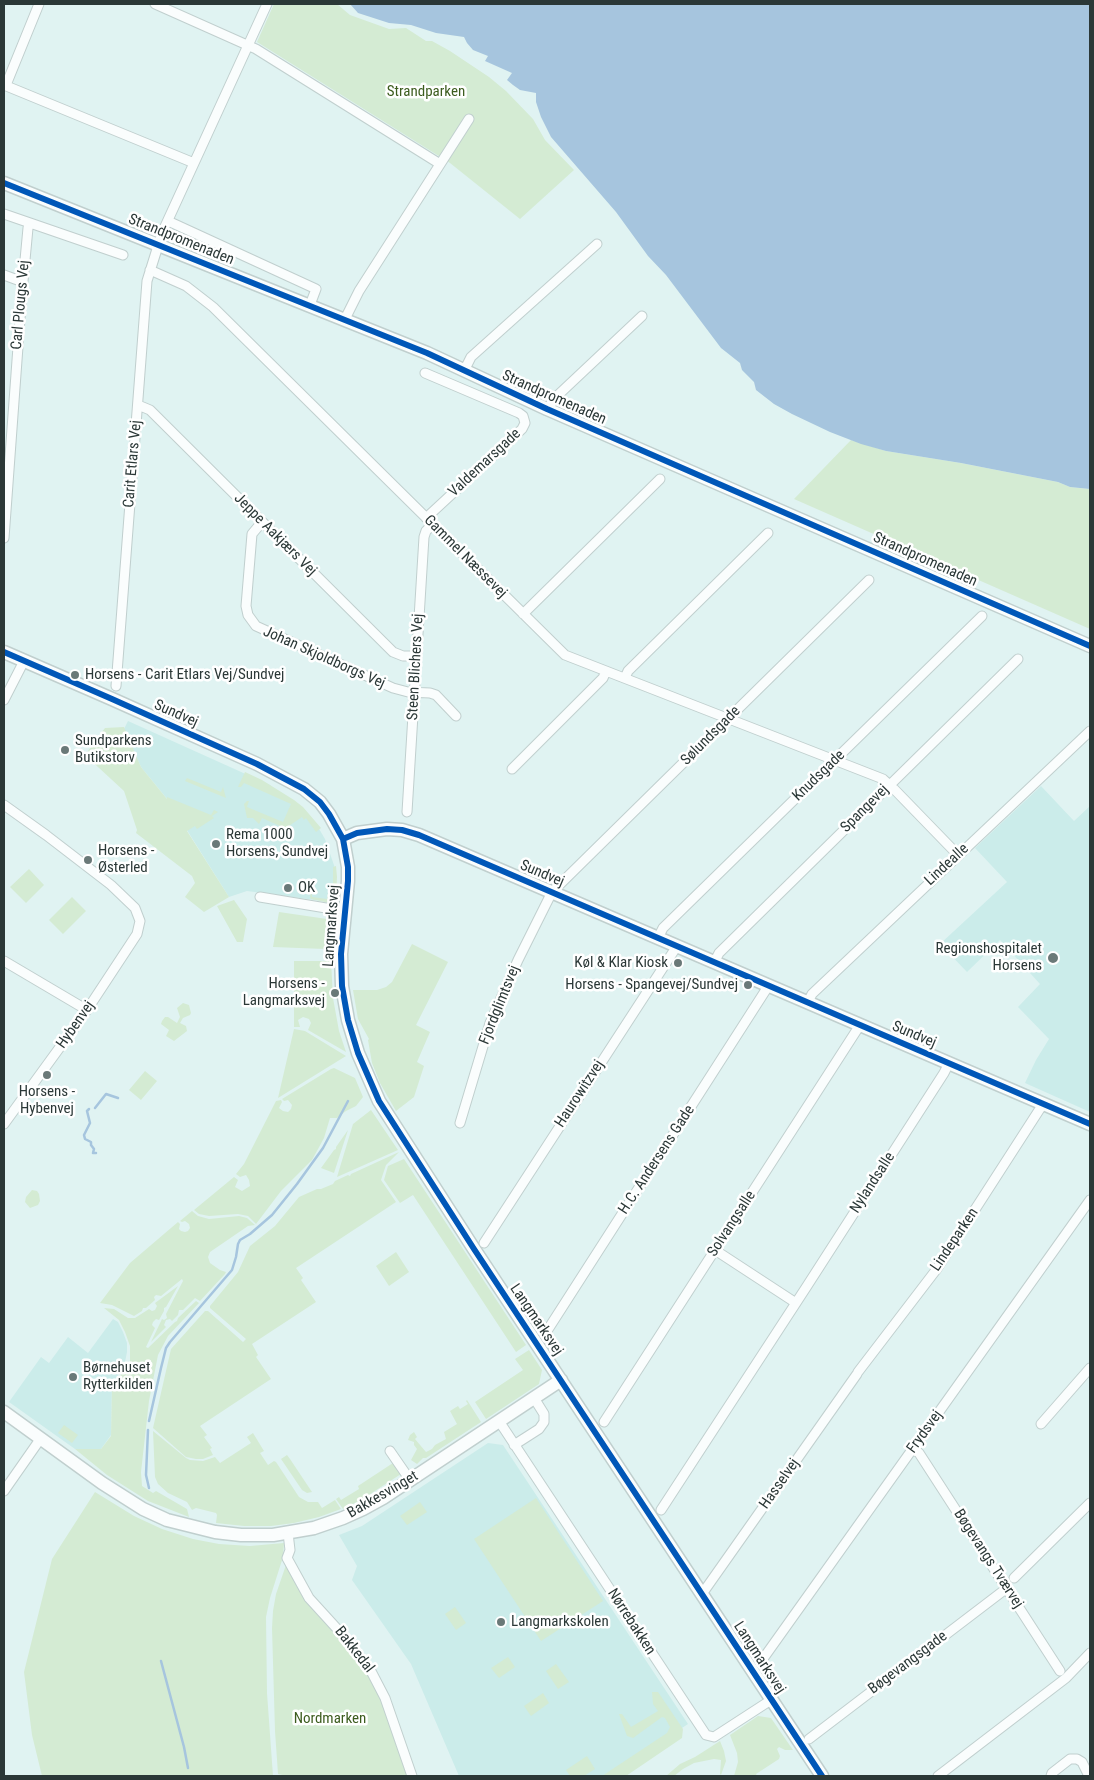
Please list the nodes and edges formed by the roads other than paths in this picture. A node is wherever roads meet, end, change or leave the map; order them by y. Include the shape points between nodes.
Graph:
1 (39, 4) edge
2 (154, 4) edge
3 (267, 4) edge
4 (248, 44) junction
5 (5, 85) edge
6 (469, 119) dead end
7 (194, 163) junction
8 (440, 164) junction
9 (4, 183) edge
10 (4, 214) edge
11 (168, 221) junction
12 (30, 223) junction
13 (158, 244) junction
14 (597, 244) dead end
15 (122, 255) dead end
16 (150, 270) junction
17 (4, 275) edge
18 (23, 282) junction
19 (310, 305) junction
20 (642, 316) dead end
21 (345, 319) junction
22 (464, 371) junction
23 (425, 373) dead end
24 (138, 405) junction
25 (547, 409) junction
26 (660, 479) dead end
27 (429, 521) junction
28 (262, 522) junction
29 (768, 533) dead end
30 (4, 538) edge
31 (869, 580) dead end
32 (523, 614) junction
33 (982, 616) dead end
34 (1090, 646) edge
35 (4, 652) edge
36 (416, 656) junction
37 (1018, 659) dead end
38 (24, 662) junction
39 (606, 671) junction
40 (625, 678) junction
41 (116, 686) dead end
42 (414, 692) junction
43 (4, 700) edge
44 (456, 716) dead end
45 (728, 719) junction
46 (1090, 731) edge
47 (834, 761) junction
48 (512, 769) dead end
49 (890, 784) junction
50 (4, 805) edge
51 (407, 812) dead end
52 (343, 840) junction
53 (958, 855) junction
54 (552, 892) junction
55 (260, 897) dead end
56 (344, 911) junction
57 (658, 938) junction
58 (677, 946) junction
59 (4, 961) edge
60 (715, 961) junction
61 (769, 985) junction
62 (808, 1002) junction
63 (87, 1010) junction
64 (860, 1025) junction
65 (949, 1063) junction
66 (1043, 1104) junction
67 (460, 1123) dead end
68 (4, 1124) edge
69 (1090, 1124) edge
70 (1090, 1200) edge
71 (484, 1243) dead end
72 (715, 1250) junction
73 (796, 1303) junction
74 (545, 1334) dead end
75 (1090, 1368) edge
76 (858, 1373) joint
77 (561, 1380) junction
78 (534, 1398) junction
79 (4, 1412) edge
80 (499, 1421) junction
81 (604, 1422) dead end
82 (1040, 1424) dead end
83 (41, 1438) junction
84 (514, 1445) junction
85 (913, 1449) junction
86 (390, 1451) dead end
87 (410, 1480) junction
88 (4, 1491) edge
89 (1090, 1503) edge
90 (661, 1510) dead end
91 (288, 1533) junction
92 (1014, 1578) dead end
93 (1007, 1588) junction
94 (702, 1594) junction
95 (1090, 1653) edge
96 (760, 1663) dead end
97 (1060, 1671) dead end
98 (771, 1700) junction
99 (809, 1739) dead end
100 (412, 1776) edge
101 (822, 1776) edge
102 (938, 1776) edge
103 (1051, 1776) edge
104 (1089, 1776) edge

1 - 5 street
2 - 4 street
3 - 4 street, Strandpromenaden
4 - 7 street, Strandpromenaden
4 - 8 street
5 - 7 street
6 - 8 street
7 - 11 street, Strandpromenaden
8 - 21 street via 359,291
9 - 13 street, Strandpromenaden
10 - 12 street
11 - 13 street, Strandpromenaden
11 - 19 street, Strandpromenaden via 316,289
12 - 15 street
12 - 18 street, Carl Plougs Vej
13 - 16 street, Carit Etlars Vej
13 - 19 street, Strandpromenaden
14 - 22 street via 471,357
16 - 24 street, Carit Etlars Vej
16 - 27 street, Gammel Næssevej via 186,286 205,299
17 - 18 street
18 - 30 street, Carl Plougs Vej
19 - 21 street, Strandpromenaden
20 - 25 street
21 - 22 street, Strandpromenaden
22 - 25 street, Strandpromenaden
23 - 27 street, Valdemarsgade via 519,413 525,423
24 - 28 street, Jeppe Aakjærs Vej via 150,410
24 - 41 street, Carit Etlars Vej
25 - 34 street, Strandpromenaden
26 - 32 street
27 - 32 street, Gammel Næssevej
27 - 36 street, Steen Blichers Vej via 424,537
28 - 36 street, Jeppe Aakjærs Vej via 393,652
28 - 42 street, Johan Skjoldborgs Vej via 252,538 246,606 252,622 261,630 388,686
29 - 40 street via 628,671
31 - 45 street, Sølundsgade
32 - 39 street, Gammel Næssevej via 565,655
33 - 47 street, Knudsgade
35 - 38 street, Sundvej
36 - 42 street, Steen Blichers Vej
37 - 49 street, Spangevej
38 - 43 street
38 - 52 street, Sundvej via 257,764 304,789 320,802
39 - 40 street, Gammel Næssevej
39 - 48 street via 603,678
40 - 45 street, Gammel Næssevej
42 - 44 street via 436,695
42 - 51 street, Steen Blichers Vej
45 - 47 street, Gammel Næssevej
45 - 54 street, Sølundsgade
46 - 53 street, Lindealle
47 - 49 street, Gammel Næssevej
47 - 57 street, Knudsgade via 663,928
49 - 53 street
49 - 60 street, Spangevej via 719,953
50 - 63 street, Hybenvej via 136,908 140,921 137,934
52 - 54 street, Sundvej via 379,830 410,832
52 - 56 street, Langmarksvej via 348,881
53 - 62 street, Lindealle via 812,994
54 - 57 street, Sundvej
54 - 67 street, Fjordglimtsvej via 490,1023
55 - 56 street, Langmarksvej
56 - 77 street, Langmarksvej via 342,986 348,1020 378,1102
57 - 58 street, Sundvej
58 - 60 street, Sundvej
58 - 71 street, Haurowitzvej
59 - 63 street
60 - 61 street, Sundvej
61 - 62 street, Sundvej
61 - 74 street, H.C. Andersens Gade
62 - 64 street, Sundvej
63 - 68 street, Hybenvej
64 - 65 street, Sundvej
64 - 72 street, Solvangsalle
65 - 66 street, Sundvej
65 - 73 street, Nylandsalle
66 - 69 street, Sundvej
66 - 76 street, Lindeparken via 936,1270
70 - 85 street, Frydsvej
72 - 73 street
72 - 81 street, Solvangsalle
73 - 90 street, Nylandsalle
75 - 82 street
76 - 94 street, Hasselvej
77 - 78 street, Bakkesvinget
77 - 94 street, Langmarksvej
78 - 80 street, Bakkesvinget
78 - 84 street via 544,1414 544,1422 539,1429
79 - 83 street, Bakkesvinget
80 - 84 street, Nørrebakken
80 - 87 street, Bakkesvinget
83 - 88 street
83 - 91 street, Bakkesvinget via 117,1493 167,1520 241,1536
84 - 98 street, Nørrebakken via 706,1735 714,1737
85 - 93 street, Bøgevangs Tværvej
85 - 96 street, Frydsvej
86 - 87 street
87 - 91 street, Bakkesvinget via 343,1518
89 - 92 street
91 - 100 street, Bakkedal via 290,1550 287,1558 309,1598 372,1673 385,1698
93 - 97 street, Bøgevangs Tværvej
93 - 99 street, Bøgevangsgade
94 - 98 street, Langmarksvej
95 - 102 street via 1066,1678
98 - 101 street, Langmarksvej
103 - 104 street via 1070,1759 1077,1758

